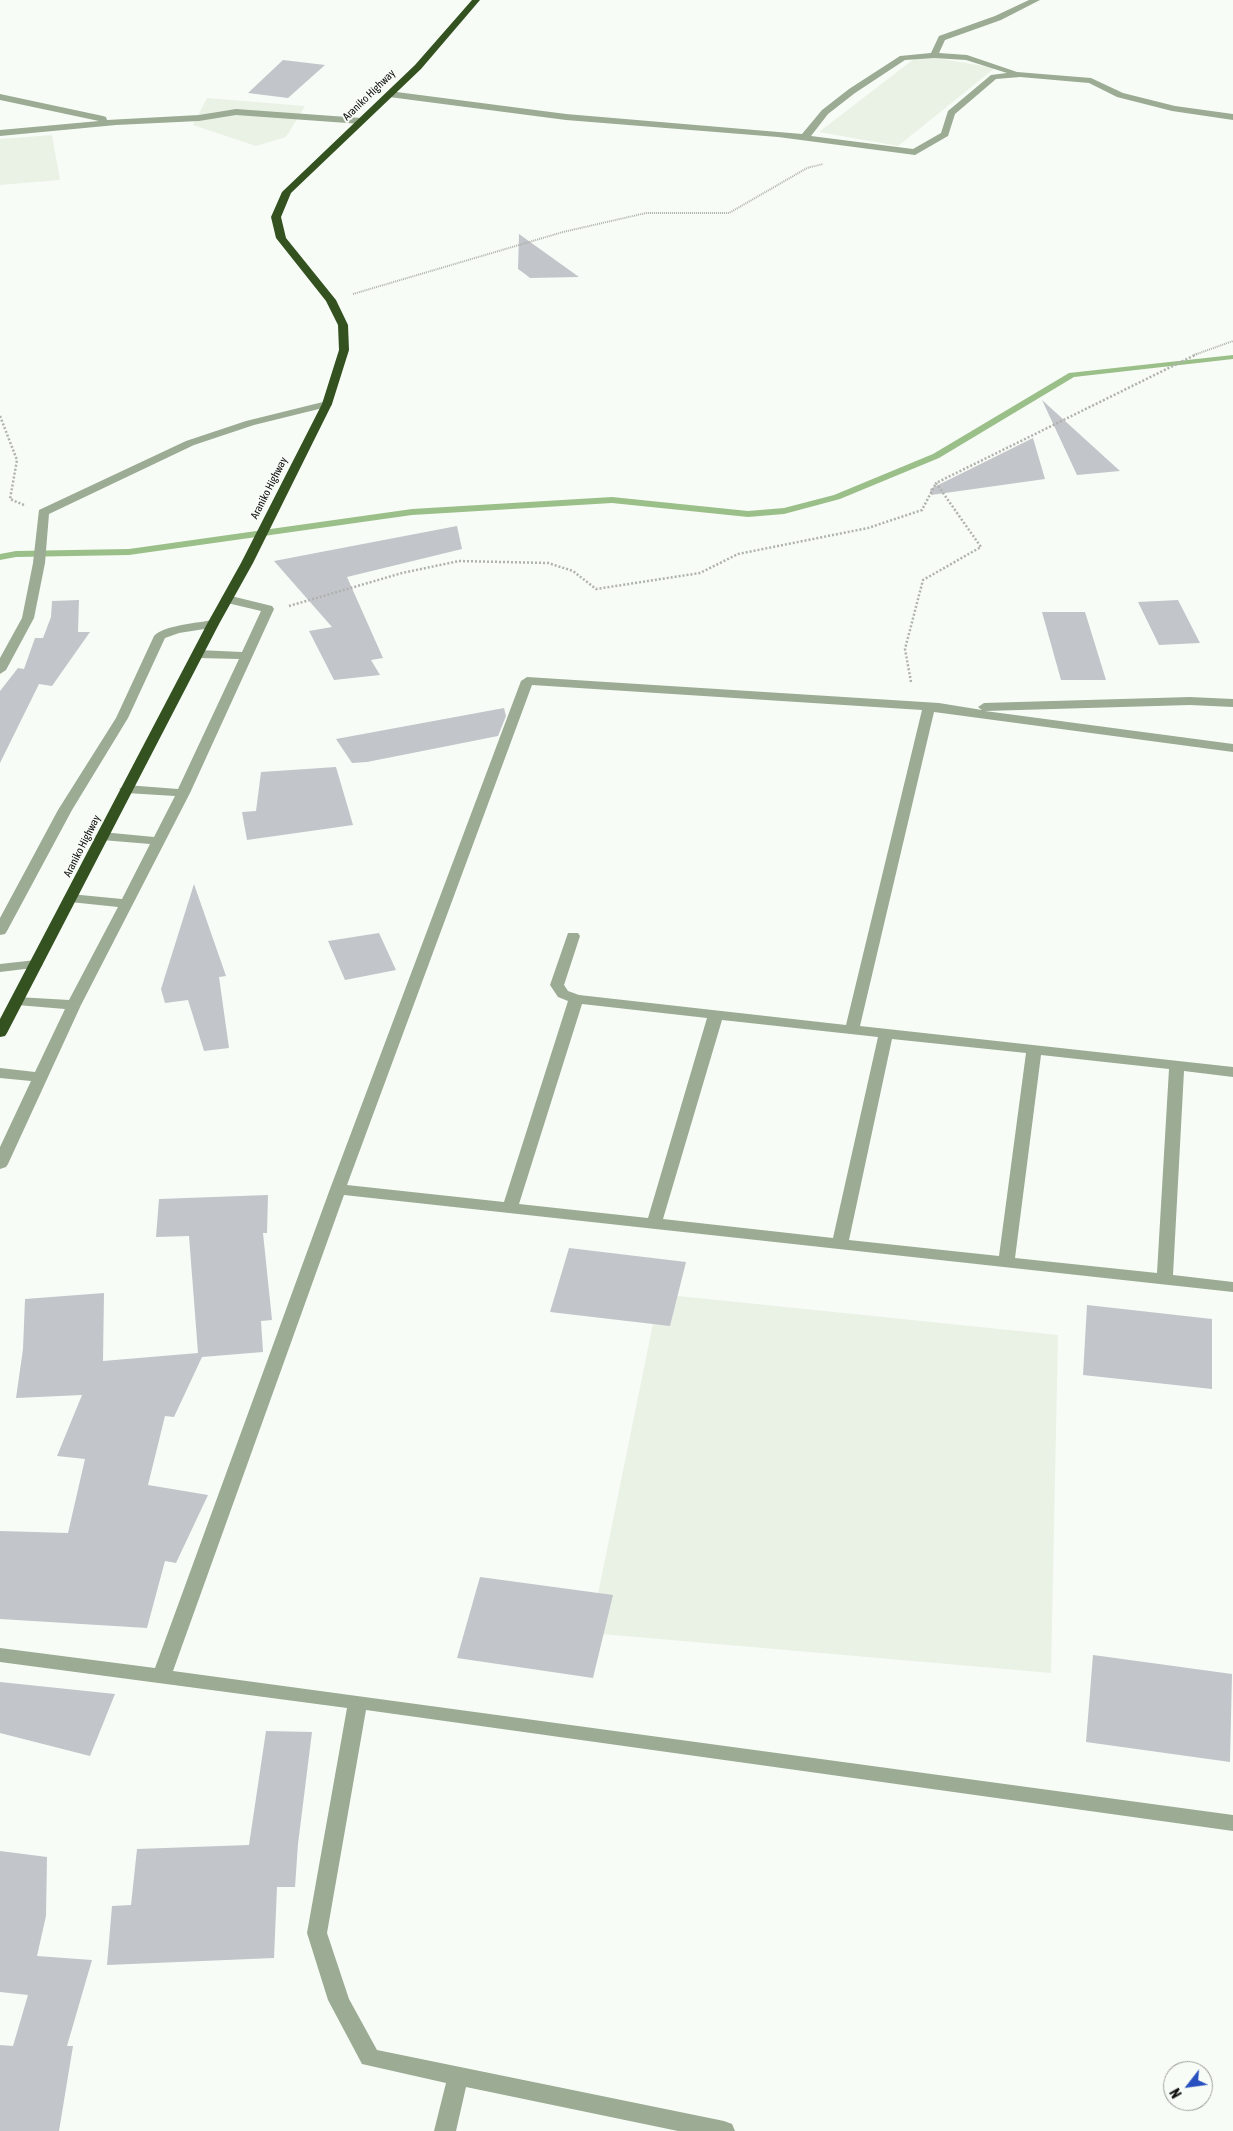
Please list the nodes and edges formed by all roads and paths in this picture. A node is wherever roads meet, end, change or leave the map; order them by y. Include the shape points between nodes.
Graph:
1 (476, 0) edge
2 (1036, 0) edge
3 (934, 55) junction
4 (1020, 74) junction
5 (389, 94) junction
6 (0, 97) edge
7 (1233, 116) edge
8 (361, 121) junction
9 (116, 122) junction
10 (0, 133) edge
11 (804, 138) junction
12 (825, 163) dead end
13 (331, 300) junction
14 (1233, 341) edge
15 (326, 404) junction
16 (0, 416) edge
17 (936, 483) junction
18 (43, 512) junction
19 (227, 599) junction
20 (268, 609) junction
21 (213, 624) junction
22 (198, 654) junction
23 (246, 656) junction
24 (0, 670) edge
25 (1233, 703) edge
26 (929, 707) junction
27 (1233, 748) edge
28 (126, 789) junction
29 (183, 793) junction
30 (102, 836) junction
31 (158, 841) junction
32 (70, 898) junction
33 (125, 904) junction
34 (0, 931) edge
35 (573, 936) dead end
36 (36, 964) junction
37 (0, 968) edge
38 (576, 999) junction
39 (17, 1001) junction
40 (74, 1005) junction
41 (716, 1014) junction
42 (852, 1029) junction
43 (0, 1032) edge
44 (886, 1033) junction
45 (1034, 1050) junction
46 (1177, 1066) junction
47 (1233, 1072) edge
48 (0, 1073) edge
49 (41, 1077) junction
50 (0, 1164) edge
51 (338, 1189) junction
52 (510, 1208) junction
53 (654, 1223) junction
54 (840, 1244) junction
55 (1006, 1262) junction
56 (1165, 1279) junction
57 (1233, 1287) edge
58 (0, 1655) edge
59 (162, 1675) junction
60 (358, 1702) junction
61 (1233, 1823) edge
62 (458, 2076) junction
63 (656, 2125) edge
64 (445, 2131) edge
65 (724, 2131) edge

1 - 5 highway, Araniko Highway via 418,67
2 - 3 street via 942,38
3 - 4 street via 966,58
3 - 11 street via 904,58 852,91 825,112
4 - 7 street via 1091,82 1120,95 1175,108
4 - 11 street via 994,76 951,113 945,134 915,152
5 - 8 highway, Araniko Highway
5 - 11 street via 566,117
6 - 9 street
8 - 9 street via 236,112 198,118
8 - 13 highway, Araniko Highway via 287,192 276,217 281,238
9 - 10 street
12 - 13 path via 807,168 729,214 646,213 563,232
13 - 15 highway, Araniko Highway via 343,325 344,350
14 - 17 path via 1197,354
15 - 18 street via 250,423 190,443
15 - 19 highway, Araniko Highway
16 - 18 path via 17,460 10,499
17 - 20 path via 922,510 868,528 738,554 700,573 596,589 573,571 548,564 458,561 402,572 298,604
17 - 26 path via 981,547 923,580 905,649 912,686
18 - 24 street via 39,563 28,618
19 - 20 street
19 - 21 highway, Araniko Highway
20 - 23 street
21 - 22 highway, Araniko Highway
21 - 34 street via 160,636 122,718 65,810
22 - 23 street
22 - 28 highway, Araniko Highway
23 - 29 street
25 - 26 street via 1190,701
26 - 27 street
26 - 42 street
26 - 51 street via 527,681
28 - 29 street
28 - 30 highway, Araniko Highway
29 - 31 street
30 - 31 street
30 - 32 highway, Araniko Highway
31 - 33 street
32 - 33 street
32 - 36 highway, Araniko Highway
33 - 40 street
35 - 38 street via 557,986 563,994
36 - 37 street
36 - 39 highway, Araniko Highway
38 - 41 street
38 - 52 street
39 - 40 street
39 - 43 highway, Araniko Highway
40 - 49 street
41 - 42 street
41 - 53 street
42 - 44 street
44 - 45 street
44 - 54 street
45 - 46 street
45 - 55 street
46 - 47 street
46 - 56 street
48 - 49 street
49 - 50 street
51 - 52 street
51 - 59 street
52 - 53 street
53 - 54 street
54 - 55 street
55 - 56 street
56 - 57 street
58 - 59 street
59 - 60 street
60 - 61 street
60 - 62 street via 317,1933 339,2000 370,2058
62 - 63 street
62 - 64 street
63 - 65 street

